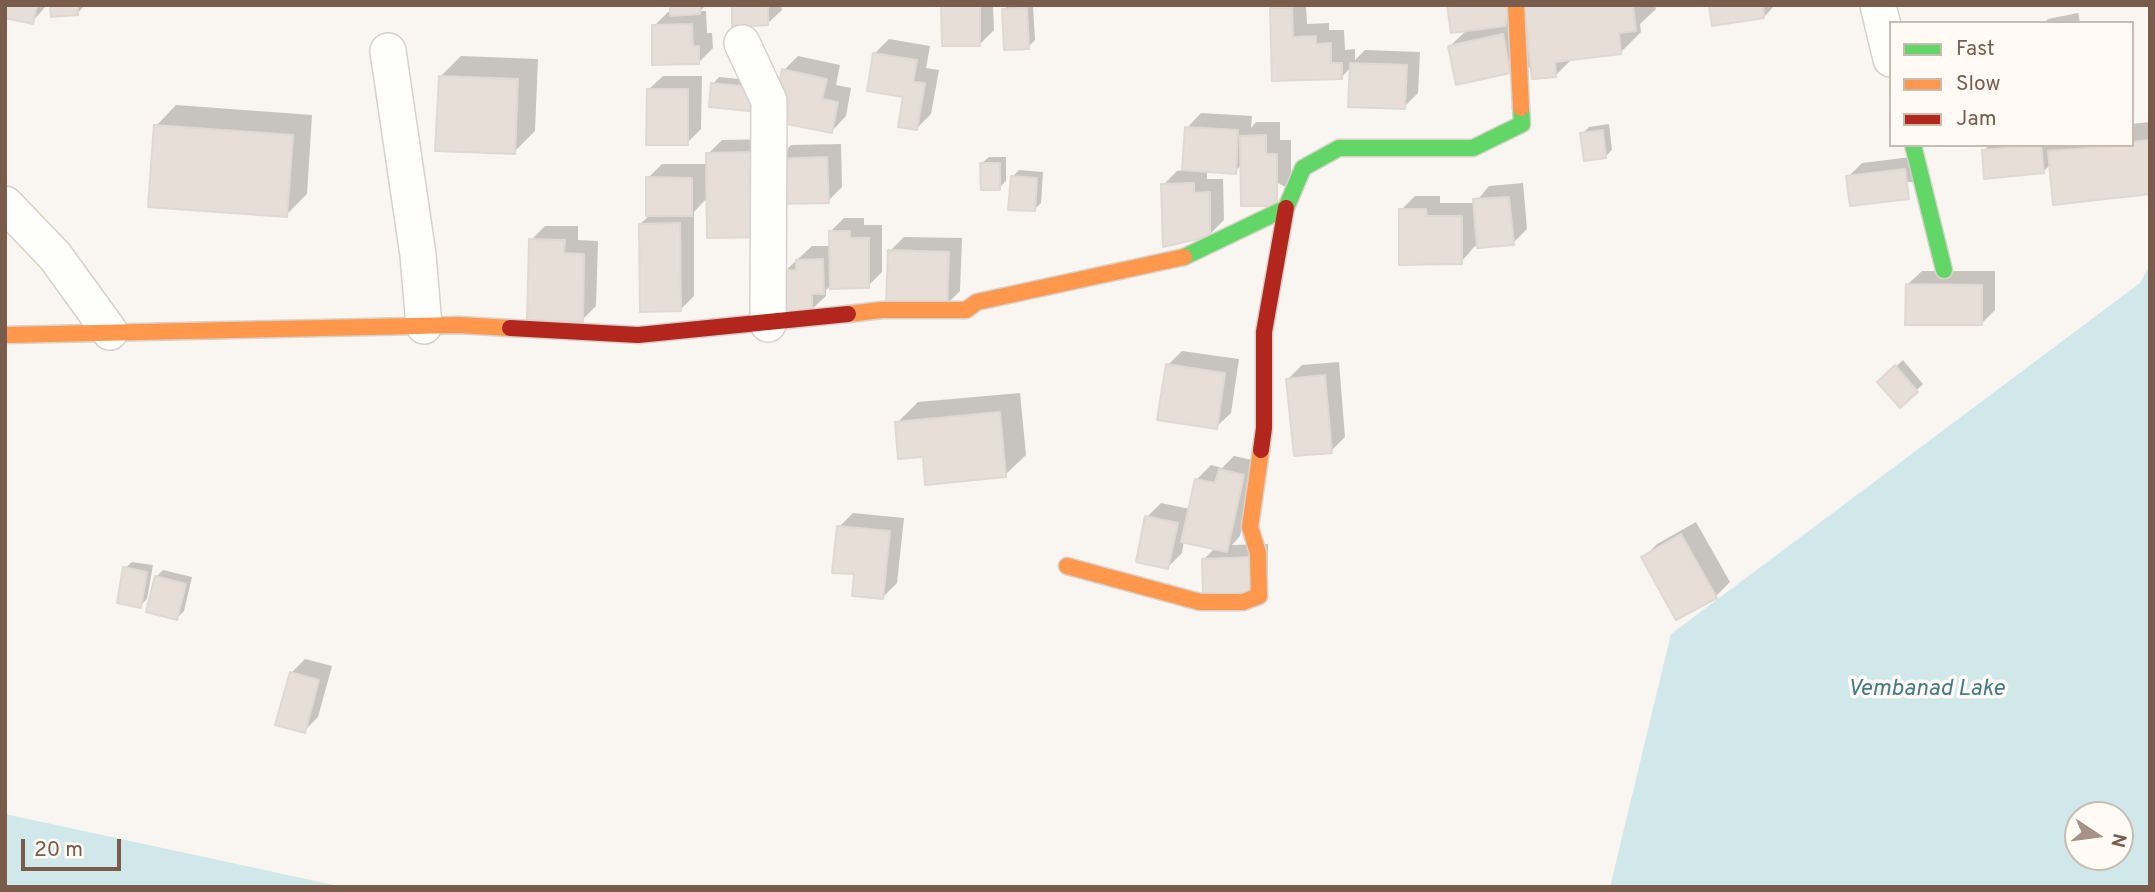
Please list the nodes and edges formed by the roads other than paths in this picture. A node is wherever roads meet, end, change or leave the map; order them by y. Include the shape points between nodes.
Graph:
1 (1516, 5) edge
2 (1878, 5) edge
3 (743, 43) dead end
4 (388, 51) dead end
5 (1889, 51) edge
6 (1913, 147) edge
7 (5, 204) edge
8 (1286, 208) junction
9 (1944, 270) dead end
10 (768, 324) junction
11 (424, 326) junction
12 (110, 332) junction
13 (5, 335) edge
14 (1067, 566) dead end

1 - 8 street via 1522,124 1473,148 1339,148 1303,167
2 - 5 street
3 - 10 street via 769,101
4 - 11 street
6 - 9 street
7 - 12 street via 55,256
8 - 10 street via 1188,257 1080,277 977,302 966,310 882,310
8 - 14 street via 1264,332 1264,428 1250,527 1258,553 1259,596 1243,602 1200,602
10 - 11 street via 638,335
11 - 12 street
12 - 13 street

